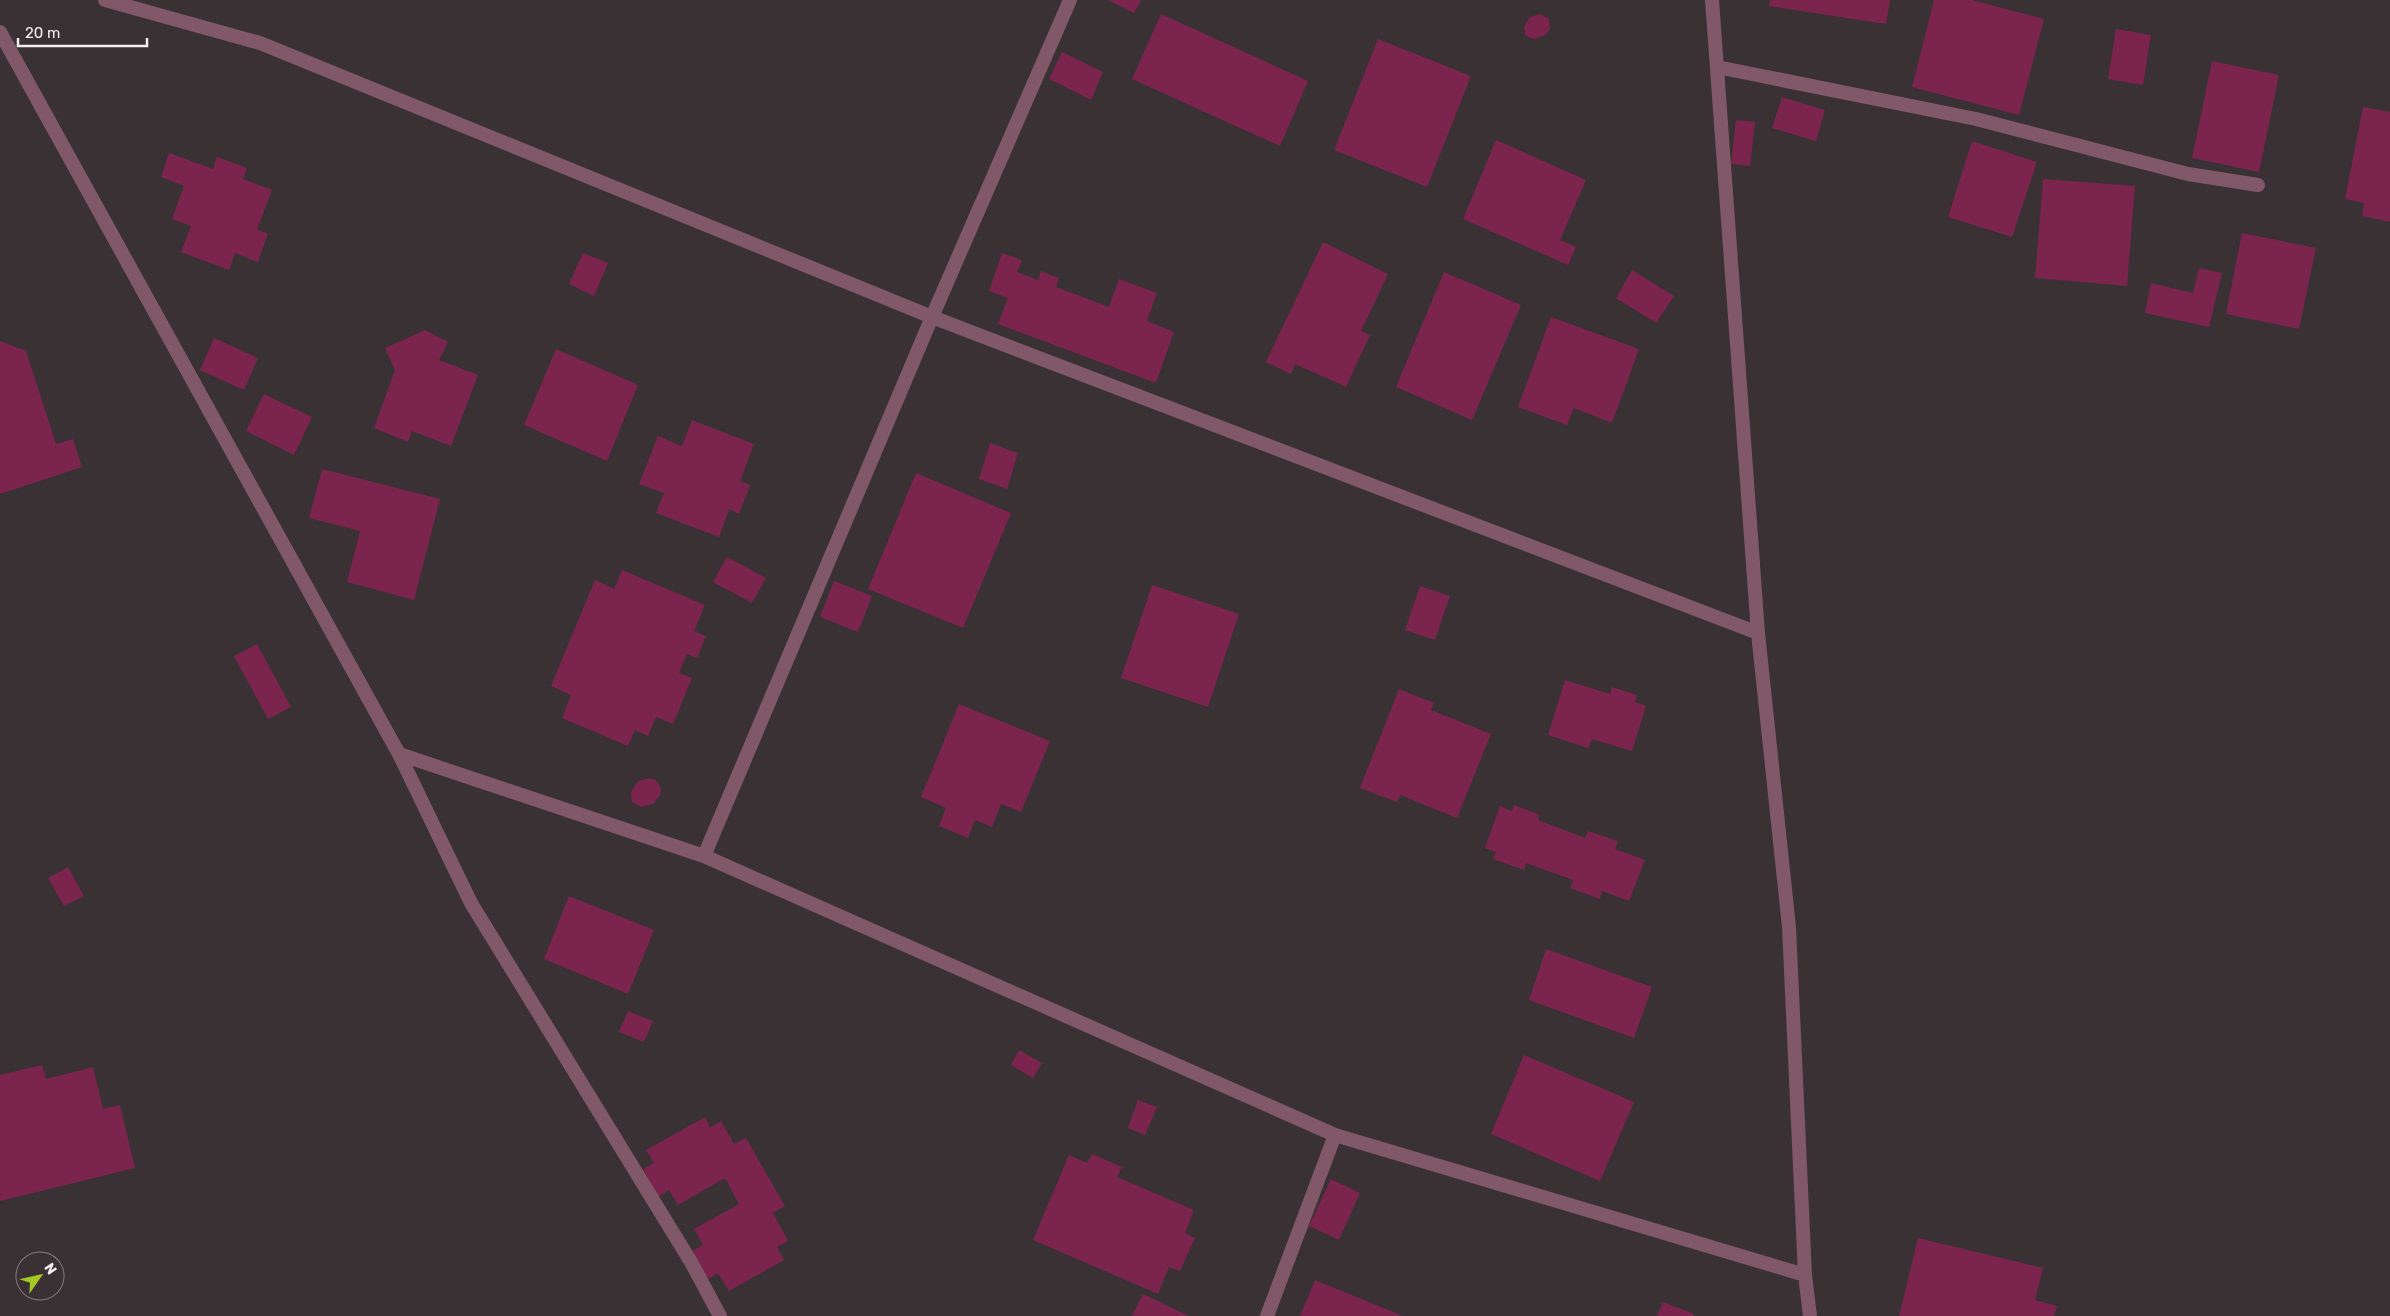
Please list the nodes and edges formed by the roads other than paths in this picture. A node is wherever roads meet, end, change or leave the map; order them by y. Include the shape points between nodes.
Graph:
1 (105, 0) edge
2 (1070, 0) edge
3 (1711, 0) edge
4 (0, 32) edge
5 (1717, 67) junction
6 (2258, 185) dead end
7 (932, 317) junction
8 (1758, 633) junction
9 (399, 754) junction
10 (704, 856) junction
11 (1335, 1135) junction
12 (1805, 1275) junction
13 (720, 1316) edge
14 (1267, 1316) edge
15 (1810, 1316) edge

1 - 7 street via 260,43
2 - 7 street
3 - 5 street
4 - 9 street
5 - 6 street via 1976,119 2188,174
5 - 8 street
7 - 8 street
7 - 10 street
8 - 12 street via 1788,927
9 - 10 street
9 - 13 street via 471,903 691,1262
10 - 11 street
11 - 12 street
11 - 14 street
12 - 15 street

